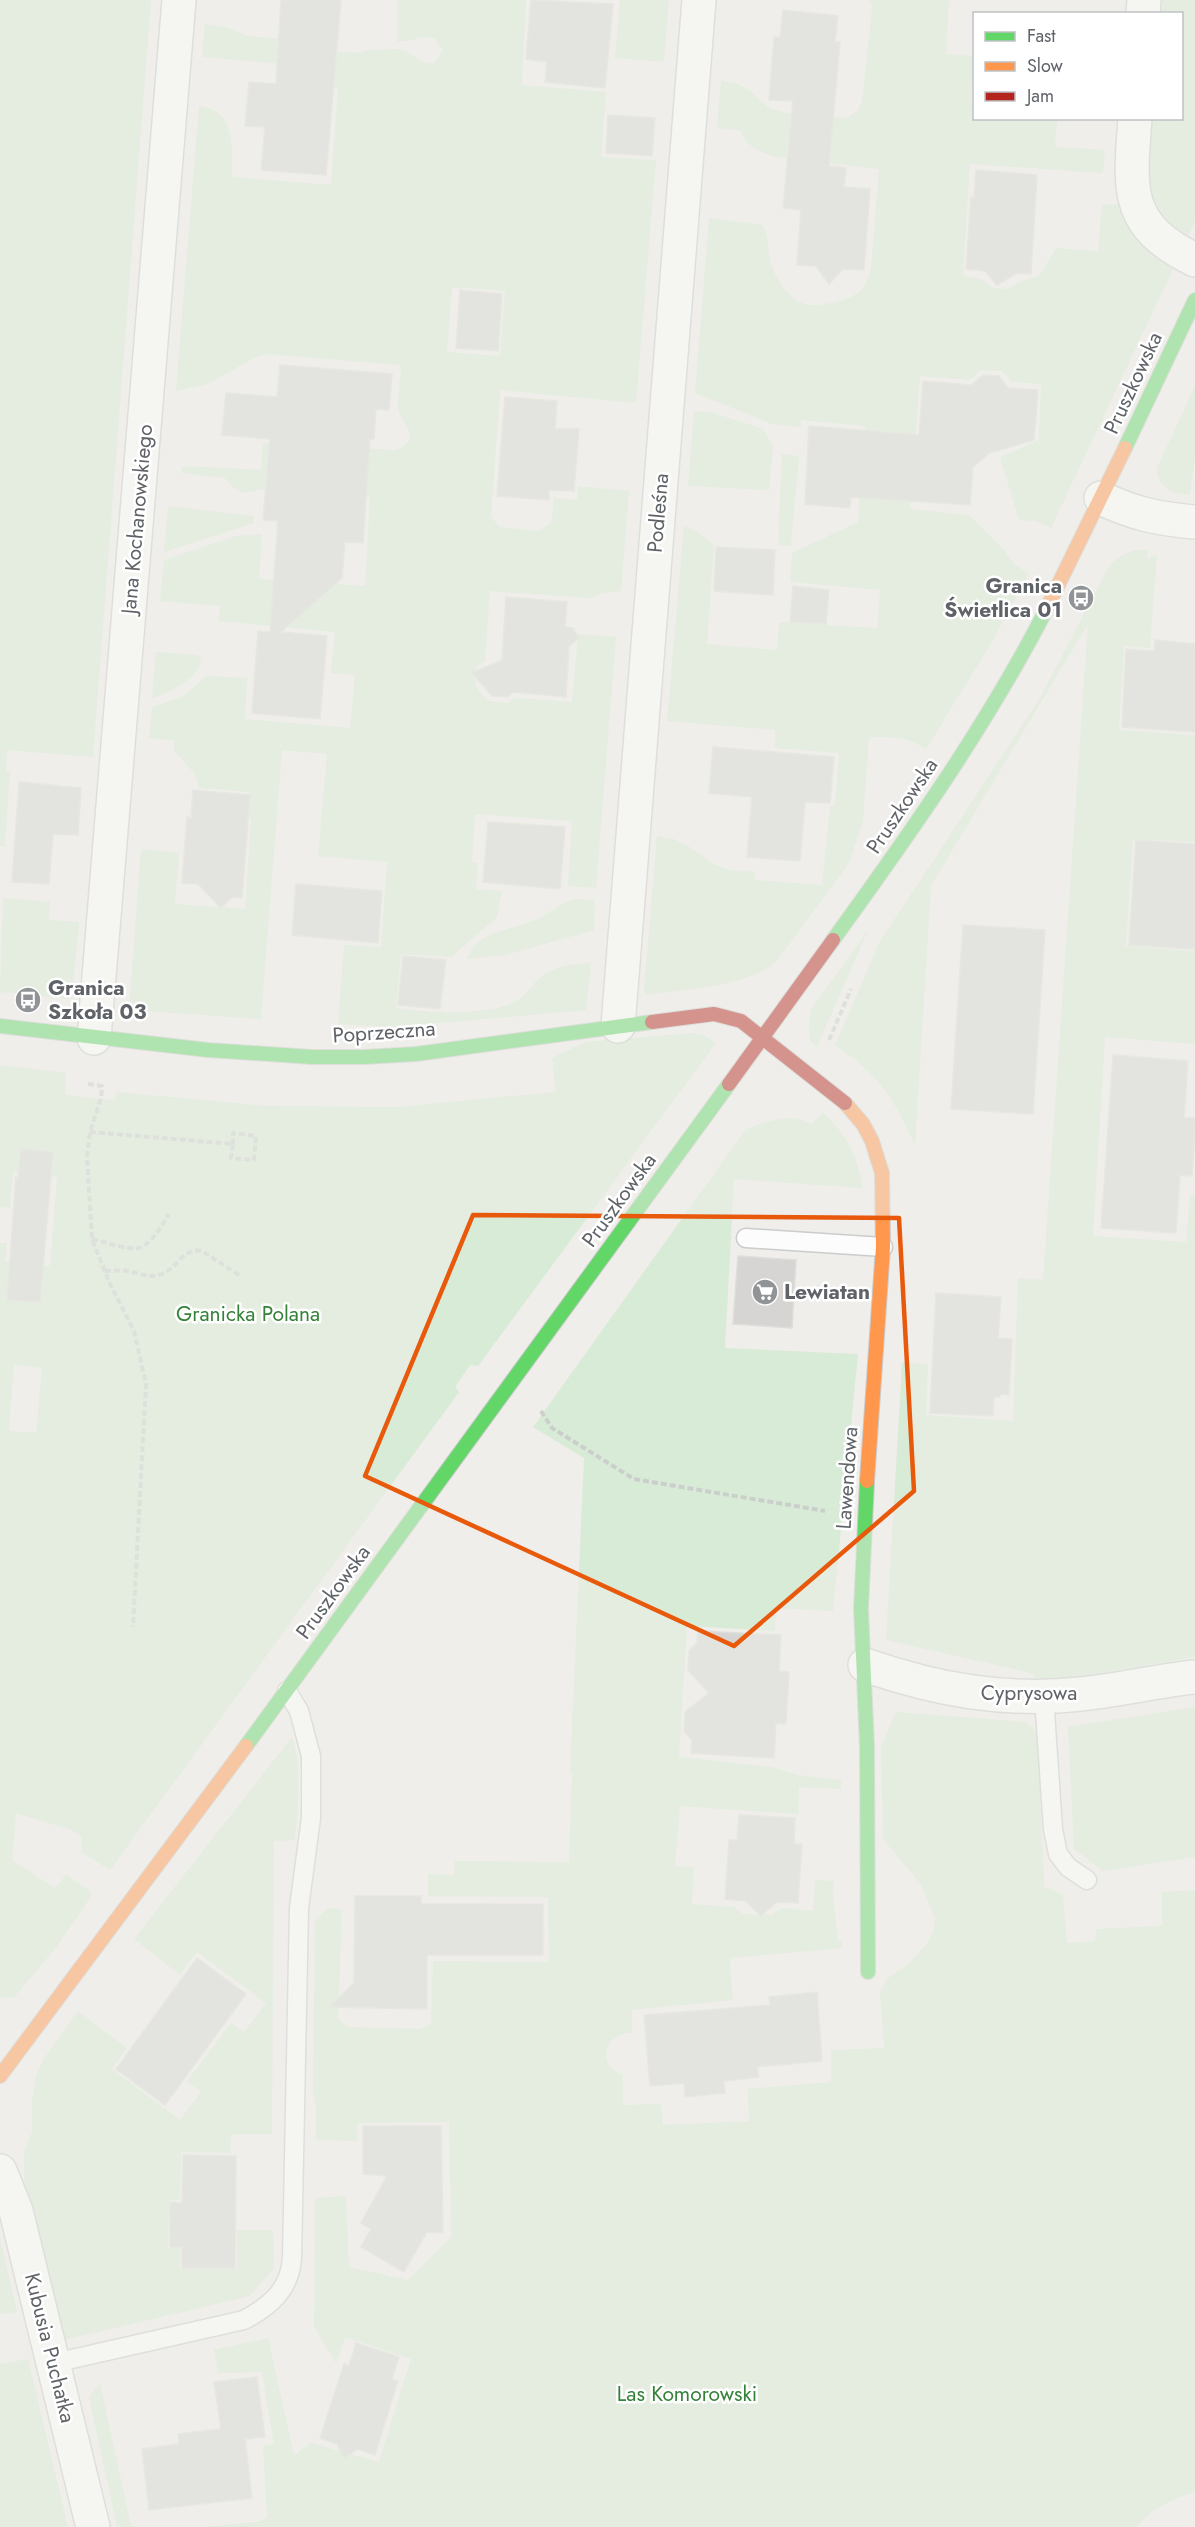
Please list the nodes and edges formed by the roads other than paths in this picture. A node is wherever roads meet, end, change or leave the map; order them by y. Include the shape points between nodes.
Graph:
1 (179, 0) edge
2 (699, 0) edge
3 (1135, 120) edge
4 (1195, 260) edge
5 (1195, 300) edge
6 (1101, 498) junction
7 (1195, 522) edge
8 (0, 1026) edge
9 (618, 1026) junction
10 (94, 1038) junction
11 (763, 1038) junction
12 (746, 1238) dead end
13 (883, 1247) junction
14 (865, 1665) junction
15 (1195, 1677) edge
16 (287, 1691) junction
17 (1044, 1697) junction
18 (1087, 1880) dead end
19 (868, 1972) dead end
20 (0, 2076) edge
21 (0, 2171) edge
22 (54, 2362) junction
23 (93, 2527) edge

1 - 10 street, Jana Kochanowskiego
2 - 9 street, Podleśna
3 - 4 street via 1131,178 1139,212 1160,240
5 - 6 street, Pruszkowska
6 - 7 street via 1135,513
6 - 11 street, Pruszkowska via 1018,664 984,719 890,863
8 - 10 street, Poprzeczna
9 - 10 street, Poprzeczna via 369,1058 260,1055
9 - 11 street, Poprzeczna via 714,1014 741,1021
11 - 13 street, Lawendowa via 839,1097 863,1124 882,1173
11 - 16 street, Pruszkowska
12 - 13 lane
13 - 14 street, Lawendowa via 864,1517 861,1609
14 - 17 street, Cyprysowa via 914,1682 969,1692
14 - 19 street, Lawendowa
15 - 17 street, Cyprysowa
16 - 20 street, Pruszkowska
16 - 22 lane via 299,1711 311,1756 312,1818 299,1908 291,2271 280,2294 244,2320
17 - 18 lane via 1058,1854 1068,1867
21 - 22 street, Kubusia Puchatka via 16,2211
22 - 23 street, Kubusia Puchatka

